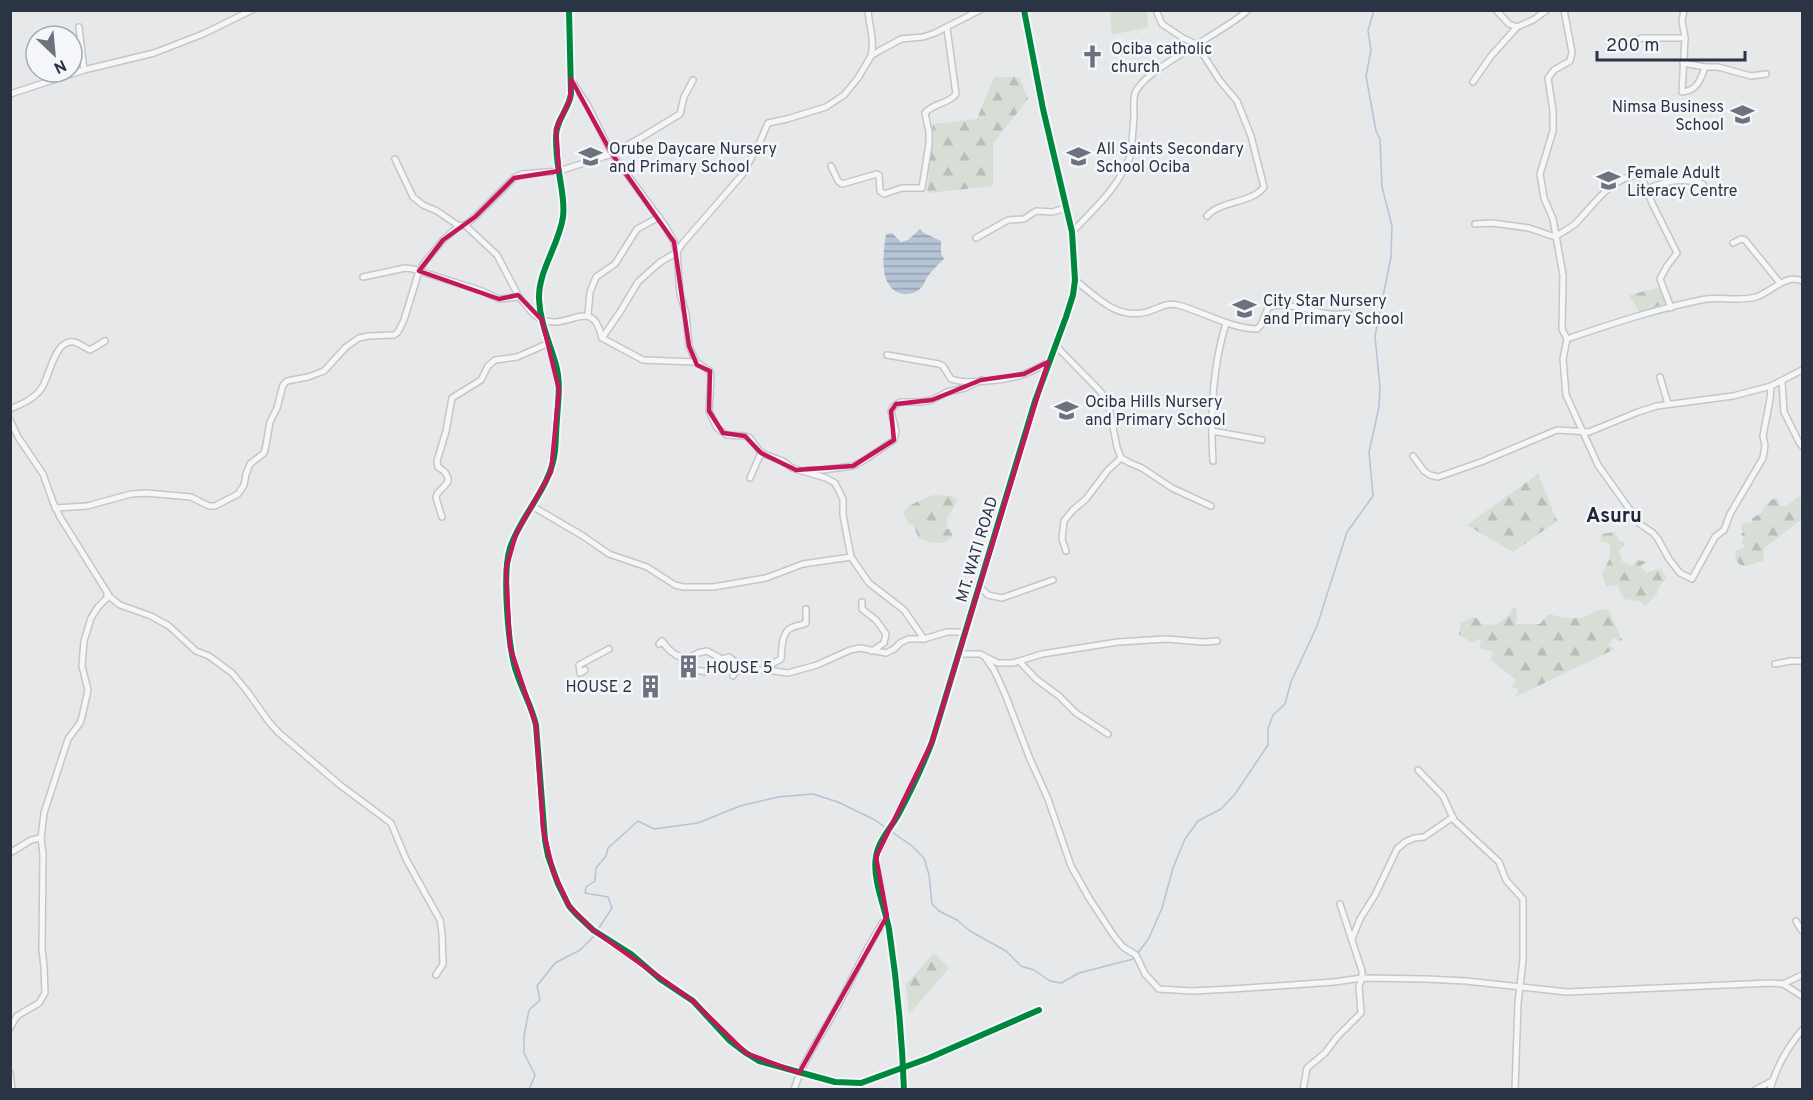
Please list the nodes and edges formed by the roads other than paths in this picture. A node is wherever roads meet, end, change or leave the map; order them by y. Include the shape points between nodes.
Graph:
1 (252, 10) edge
2 (569, 10) edge
3 (868, 10) edge
4 (980, 10) edge
5 (1024, 10) edge
6 (1156, 10) edge
7 (1248, 10) edge
8 (1496, 10) edge
9 (1547, 10) edge
10 (1564, 10) edge
11 (1684, 10) edge
12 (1516, 27) junction
13 (947, 28) junction
14 (1685, 38) junction
15 (1633, 42) dead end
16 (1196, 46) junction
17 (871, 56) junction
18 (1683, 63) junction
19 (1705, 67) junction
20 (84, 70) edge
21 (1766, 74) dead end
22 (571, 80) junction
23 (693, 80) dead end
24 (1473, 82) dead end
25 (41, 84) edge
26 (10, 94) edge
27 (612, 154) junction
28 (394, 159) dead end
29 (831, 166) dead end
30 (559, 171) junction
31 (1703, 184) dead end
32 (1647, 189) junction
33 (1066, 207) junction
34 (1207, 216) dead end
35 (659, 217) junction
36 (1475, 224) dead end
37 (462, 225) junction
38 (1072, 232) junction
39 (1555, 237) junction
40 (976, 238) dead end
41 (674, 242) junction
42 (1733, 243) dead end
43 (681, 244) junction
44 (677, 252) junction
45 (419, 271) junction
46 (363, 277) dead end
47 (1075, 280) junction
48 (1803, 281) edge
49 (1780, 283) junction
50 (519, 297) junction
51 (1671, 308) junction
52 (1348, 313) dead end
53 (588, 315) junction
54 (542, 320) junction
55 (1226, 323) junction
56 (602, 338) junction
57 (1567, 339) junction
58 (105, 341) dead end
59 (549, 343) junction
60 (1056, 346) junction
61 (887, 355) dead end
62 (696, 362) junction
63 (1048, 362) junction
64 (1803, 370) edge
65 (1660, 377) dead end
66 (981, 380) junction
67 (1782, 382) junction
68 (1771, 386) junction
69 (1668, 404) junction
70 (10, 409) edge
71 (10, 420) edge
72 (1212, 431) junction
73 (1582, 432) junction
74 (1262, 440) dead end
75 (1803, 446) edge
76 (762, 453) junction
77 (1413, 456) dead end
78 (1121, 458) junction
79 (1213, 461) dead end
80 (796, 470) junction
81 (750, 478) dead end
82 (532, 506) junction
83 (1211, 506) dead end
84 (56, 508) junction
85 (442, 517) dead end
86 (1066, 551) dead end
87 (851, 557) junction
88 (1053, 580) dead end
89 (978, 585) junction
90 (107, 593) junction
91 (862, 602) dead end
92 (806, 609) dead end
93 (964, 632) junction
94 (924, 639) junction
95 (1217, 641) dead end
96 (659, 644) dead end
97 (609, 649) dead end
98 (872, 651) junction
99 (959, 654) junction
100 (985, 657) junction
101 (773, 658) dead end
102 (722, 659) junction
103 (1803, 661) edge
104 (1020, 662) junction
105 (1775, 664) dead end
106 (768, 668) junction
107 (585, 670) dead end
108 (694, 670) dead end
109 (733, 676) dead end
110 (1108, 734) dead end
111 (1418, 770) dead end
112 (1453, 817) junction
113 (41, 838) junction
114 (10, 853) edge
115 (1340, 904) dead end
116 (887, 916) junction
117 (1796, 921) dead end
118 (1803, 932) edge
119 (1352, 941) junction
120 (436, 975) dead end
121 (1803, 975) edge
122 (1362, 978) junction
123 (1783, 984) junction
124 (1520, 987) junction
125 (1803, 996) edge
126 (1039, 1010) dead end
127 (10, 1028) edge
128 (1803, 1030) edge
129 (903, 1068) junction
130 (10, 1073) edge
131 (799, 1073) junction
132 (1772, 1081) junction
133 (12, 1089) edge
134 (794, 1089) edge
135 (904, 1089) edge
136 (1303, 1089) edge
137 (1515, 1089) edge
138 (1755, 1089) edge
139 (1770, 1089) edge

1 - 20 street via 154,53
2 - 22 street
3 - 17 street via 873,39
4 - 13 street
5 - 33 street, MT. WATI ROAD
6 - 16 street via 1162,24
7 - 16 street
8 - 12 street
9 - 12 street
10 - 39 street via 1572,52 1570,61 1548,78 1553,131 1540,174
11 - 14 street
12 - 24 street
13 - 17 street via 902,39
13 - 29 street via 956,94 925,113 929,144 922,188 902,188 884,194 877,174 842,184
14 - 15 street via 1642,38
14 - 18 street
16 - 34 street via 1238,101 1264,187 1215,208
16 - 38 street via 1139,87 1134,96 1128,163 1115,187
17 - 43 street via 854,84 826,107 768,123 742,175
18 - 19 street
18 - 19 street via 1682,92 1697,85
19 - 21 street via 1751,76
22 - 27 street
22 - 30 street via 570,99 556,129
23 - 27 street via 680,114
25 - 26 street
27 - 30 street
27 - 35 street
28 - 37 street via 417,202
30 - 37 street via 513,178 475,218
30 - 54 street via 563,217 541,283
31 - 32 street via 1678,180
32 - 39 street via 1641,175 1620,181
32 - 51 street via 1677,254 1660,279
33 - 38 street, MT. WATI ROAD
33 - 40 street via 1008,220
35 - 41 street
35 - 53 street via 637,229 615,264 596,277
36 - 39 street via 1529,228
37 - 45 street via 432,252
37 - 50 street via 497,255
38 - 47 street, MT. WATI ROAD
39 - 57 street via 1563,275 1562,329
41 - 43 street
41 - 44 street
42 - 49 street via 1745,240
43 - 44 street
44 - 56 street via 638,282
44 - 62 street via 680,294 689,346
45 - 46 street via 398,268
45 - 50 street via 499,298
45 - 84 street via 398,332 359,338 324,371 287,381 270,422 264,453 250,464 242,489 231,498 209,506 191,497 138,493 87,506
47 - 55 street via 1123,314 1176,304
47 - 60 street, MT. WATI ROAD
48 - 49 street via 1794,278
49 - 51 street via 1756,297 1712,298
50 - 54 street
51 - 57 street
52 - 55 street via 1319,313 1278,305 1268,308 1257,329
53 - 54 street via 556,322
53 - 56 street via 598,324
54 - 59 street
55 - 72 street via 1221,338
56 - 62 street via 643,360
57 - 73 street via 1563,358 1566,395
58 - 70 street via 90,350 75,342 64,345 54,356 41,389 33,398
59 - 82 street via 559,390 555,451 546,482
59 - 85 street via 516,357 495,360 481,380 452,398 437,461 448,478 436,494
60 - 63 street, MT. WATI ROAD
60 - 78 street via 1108,402
61 - 66 street via 939,364 955,381
62 - 76 street via 710,370 710,411 717,428 727,435 750,438
63 - 66 street via 1013,377
63 - 89 street, MT. WATI ROAD
64 - 67 street
65 - 69 street
66 - 80 street via 932,400 896,404 891,411 894,440 859,464
67 - 68 street
67 - 75 street via 1784,412
68 - 69 street via 1733,396
68 - 73 street via 1763,458 1692,579 1680,573 1658,539 1640,524 1598,465
69 - 73 street
71 - 84 street via 43,474
72 - 74 street
72 - 79 street
73 - 77 street via 1557,430 1438,477 1424,471
76 - 80 street
76 - 81 street
78 - 83 street
78 - 86 street via 1064,521 1062,540
80 - 87 street via 831,480 838,488
82 - 87 street via 609,554 647,567 683,587 713,587 766,578 803,564
82 - 131 street via 507,561 510,647 536,725 543,829 558,884 569,906 584,922 693,1001 746,1053
84 - 90 street
87 - 94 street via 869,583 904,610
88 - 89 street via 1002,598 988,595
89 - 93 street, MT. WATI ROAD
90 - 113 street via 84,641 82,666 87,695 80,723 68,739 51,790
90 - 120 street via 120,604 169,626 196,651 232,673 279,733 391,823 440,920 443,964
91 - 98 street via 862,609 886,634 884,643
92 - 106 street via 806,623 786,631 781,659
93 - 94 street
93 - 99 street, MT. WATI ROAD
94 - 98 street via 908,639 886,653
95 - 104 street via 1118,642 1041,654
96 - 102 street via 662,641 680,658 707,651
97 - 107 street via 579,665 580,674
98 - 106 street via 855,648 788,673
99 - 100 street
99 - 116 street, MT. WATI ROAD via 925,760 879,844 875,868
100 - 104 street via 999,663
100 - 122 street via 1005,694 1071,866 1114,936 1136,955 1145,974 1160,989 1243,989
101 - 106 street
102 - 106 street via 732,658 746,669
102 - 108 street via 708,672
103 - 105 street
104 - 110 street via 1070,709
106 - 109 street via 741,670
111 - 112 street via 1443,796
112 - 119 street via 1398,849
112 - 124 street via 1499,862 1506,880 1523,899
113 - 114 street
113 - 127 street via 45,993 39,1003 17,1016
115 - 119 street
116 - 129 street, MT. WATI ROAD
116 - 131 street
117 - 118 street
119 - 122 street
121 - 123 street
122 - 124 street via 1426,978
122 - 136 street via 1361,1013 1307,1068
123 - 124 street via 1585,992
123 - 125 street
124 - 137 street
126 - 129 street
128 - 132 street via 1786,1049
129 - 131 street via 849,1084
129 - 135 street, MT. WATI ROAD
130 - 133 street
131 - 134 street
132 - 138 street
132 - 139 street

